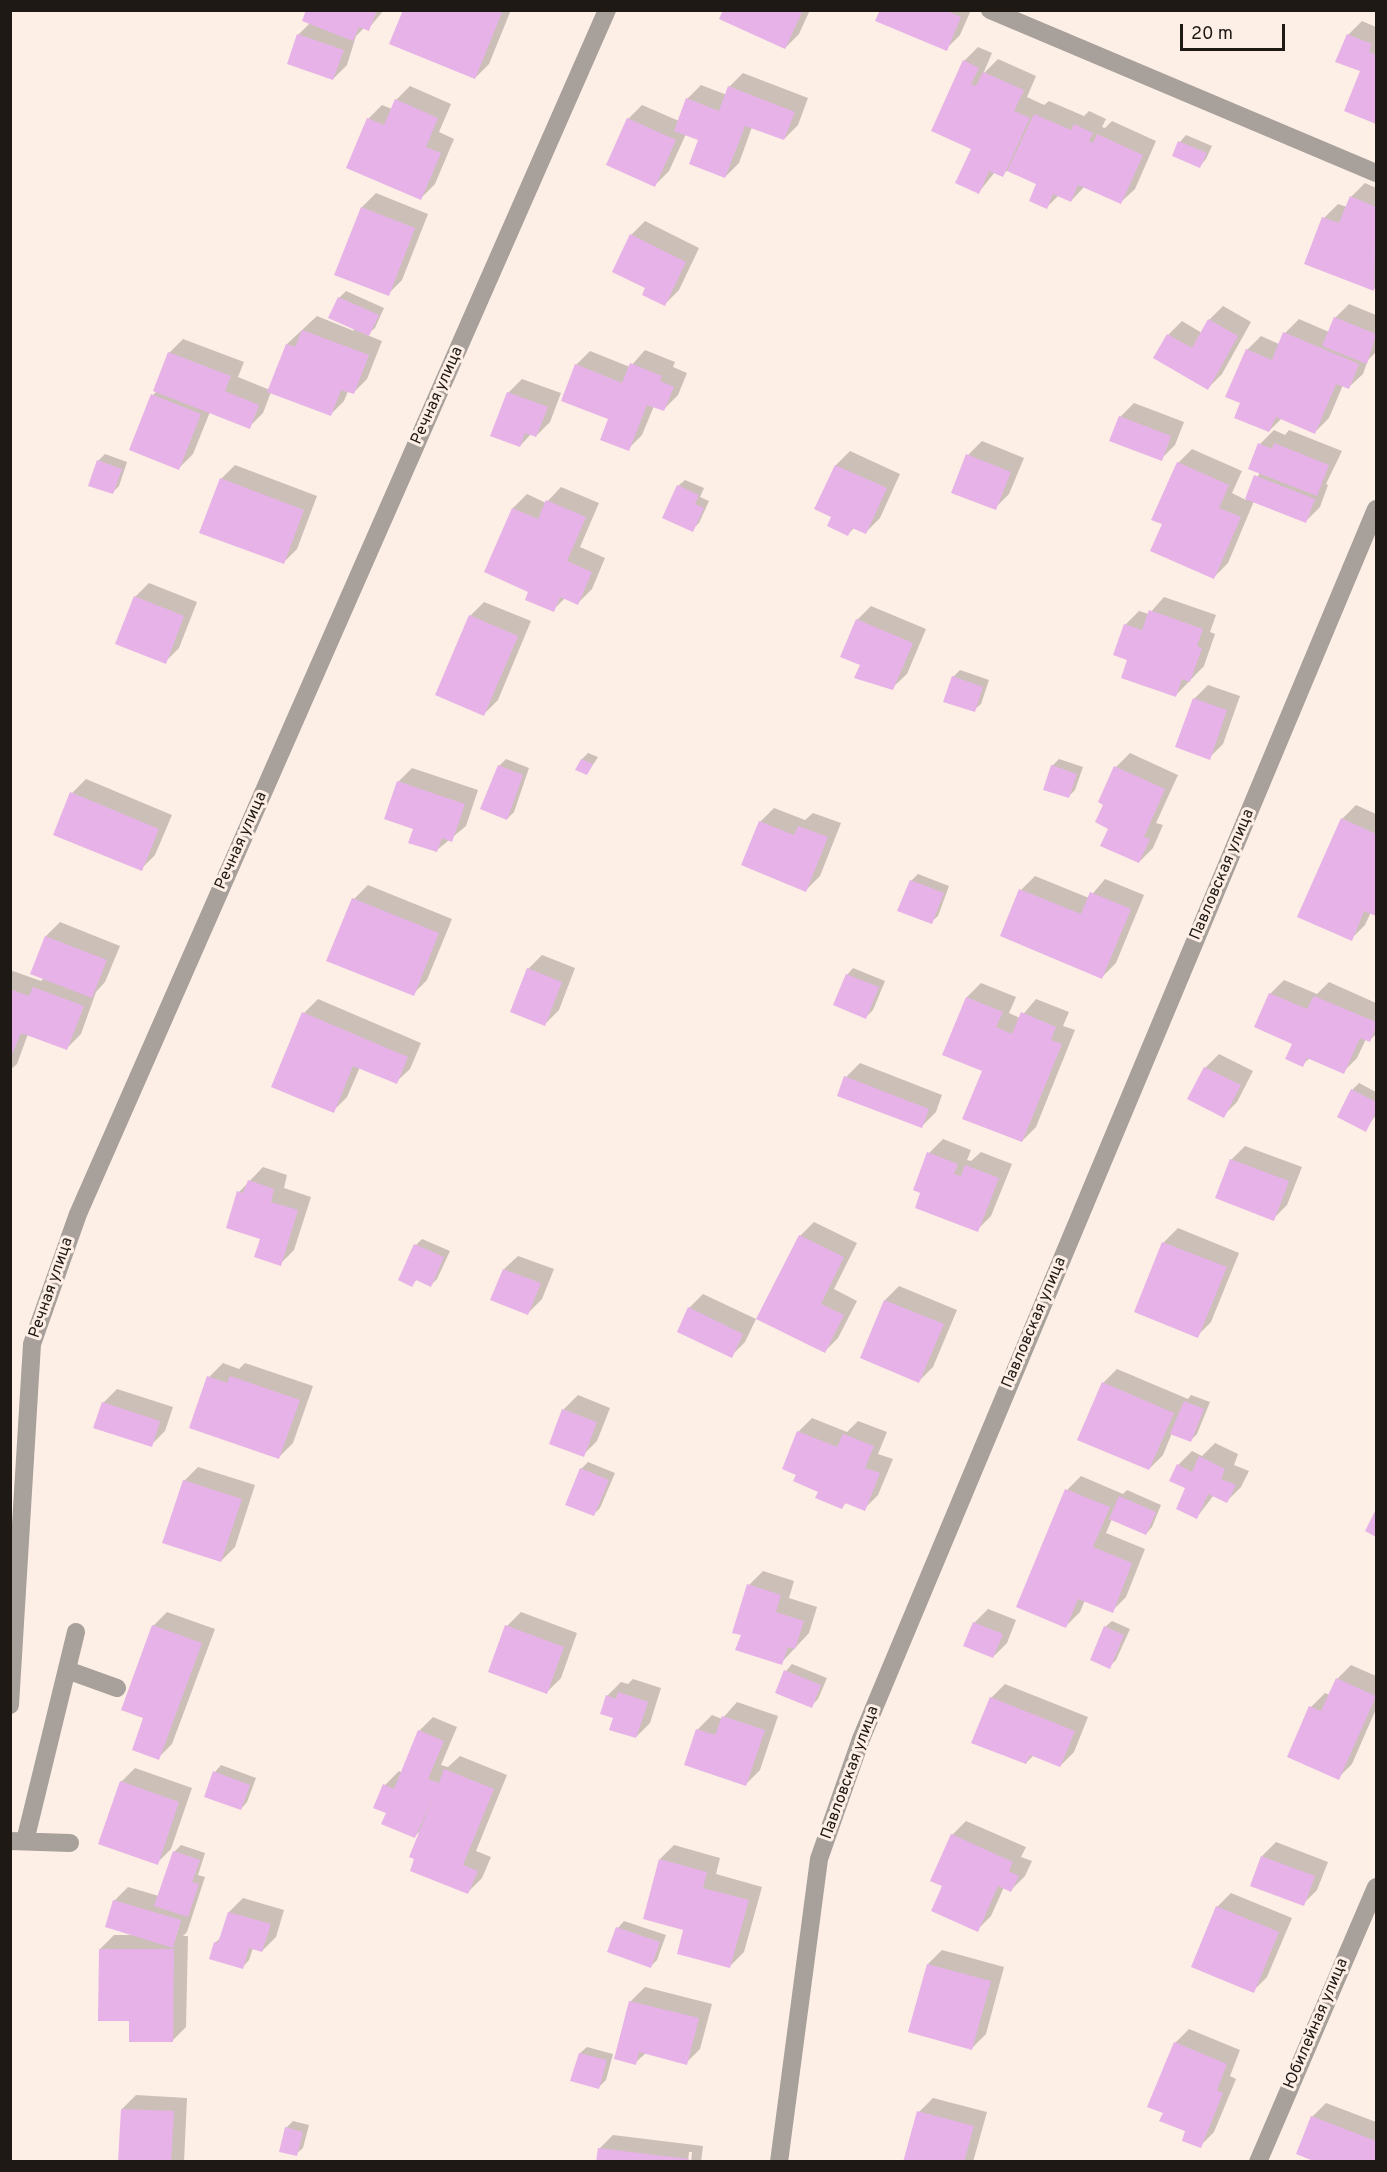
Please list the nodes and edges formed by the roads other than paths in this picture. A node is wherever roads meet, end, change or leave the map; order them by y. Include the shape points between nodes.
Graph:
1 (607, 10) edge
2 (990, 10) edge
3 (1377, 173) edge
4 (1377, 509) edge
5 (76, 1632) dead end
6 (67, 1670) junction
7 (117, 1688) dead end
8 (10, 1705) edge
9 (18, 1841) edge
10 (70, 1843) dead end
11 (1377, 1887) edge
12 (779, 2162) edge
13 (1258, 2162) edge

1 - 8 street, Речная улица via 70,1236 32,1344
2 - 3 street
4 - 12 street, Павловская улица via 861,1739 819,1858
5 - 6 street
6 - 7 street
6 - 9 street
9 - 10 street
11 - 13 street, Юбилейная улица

